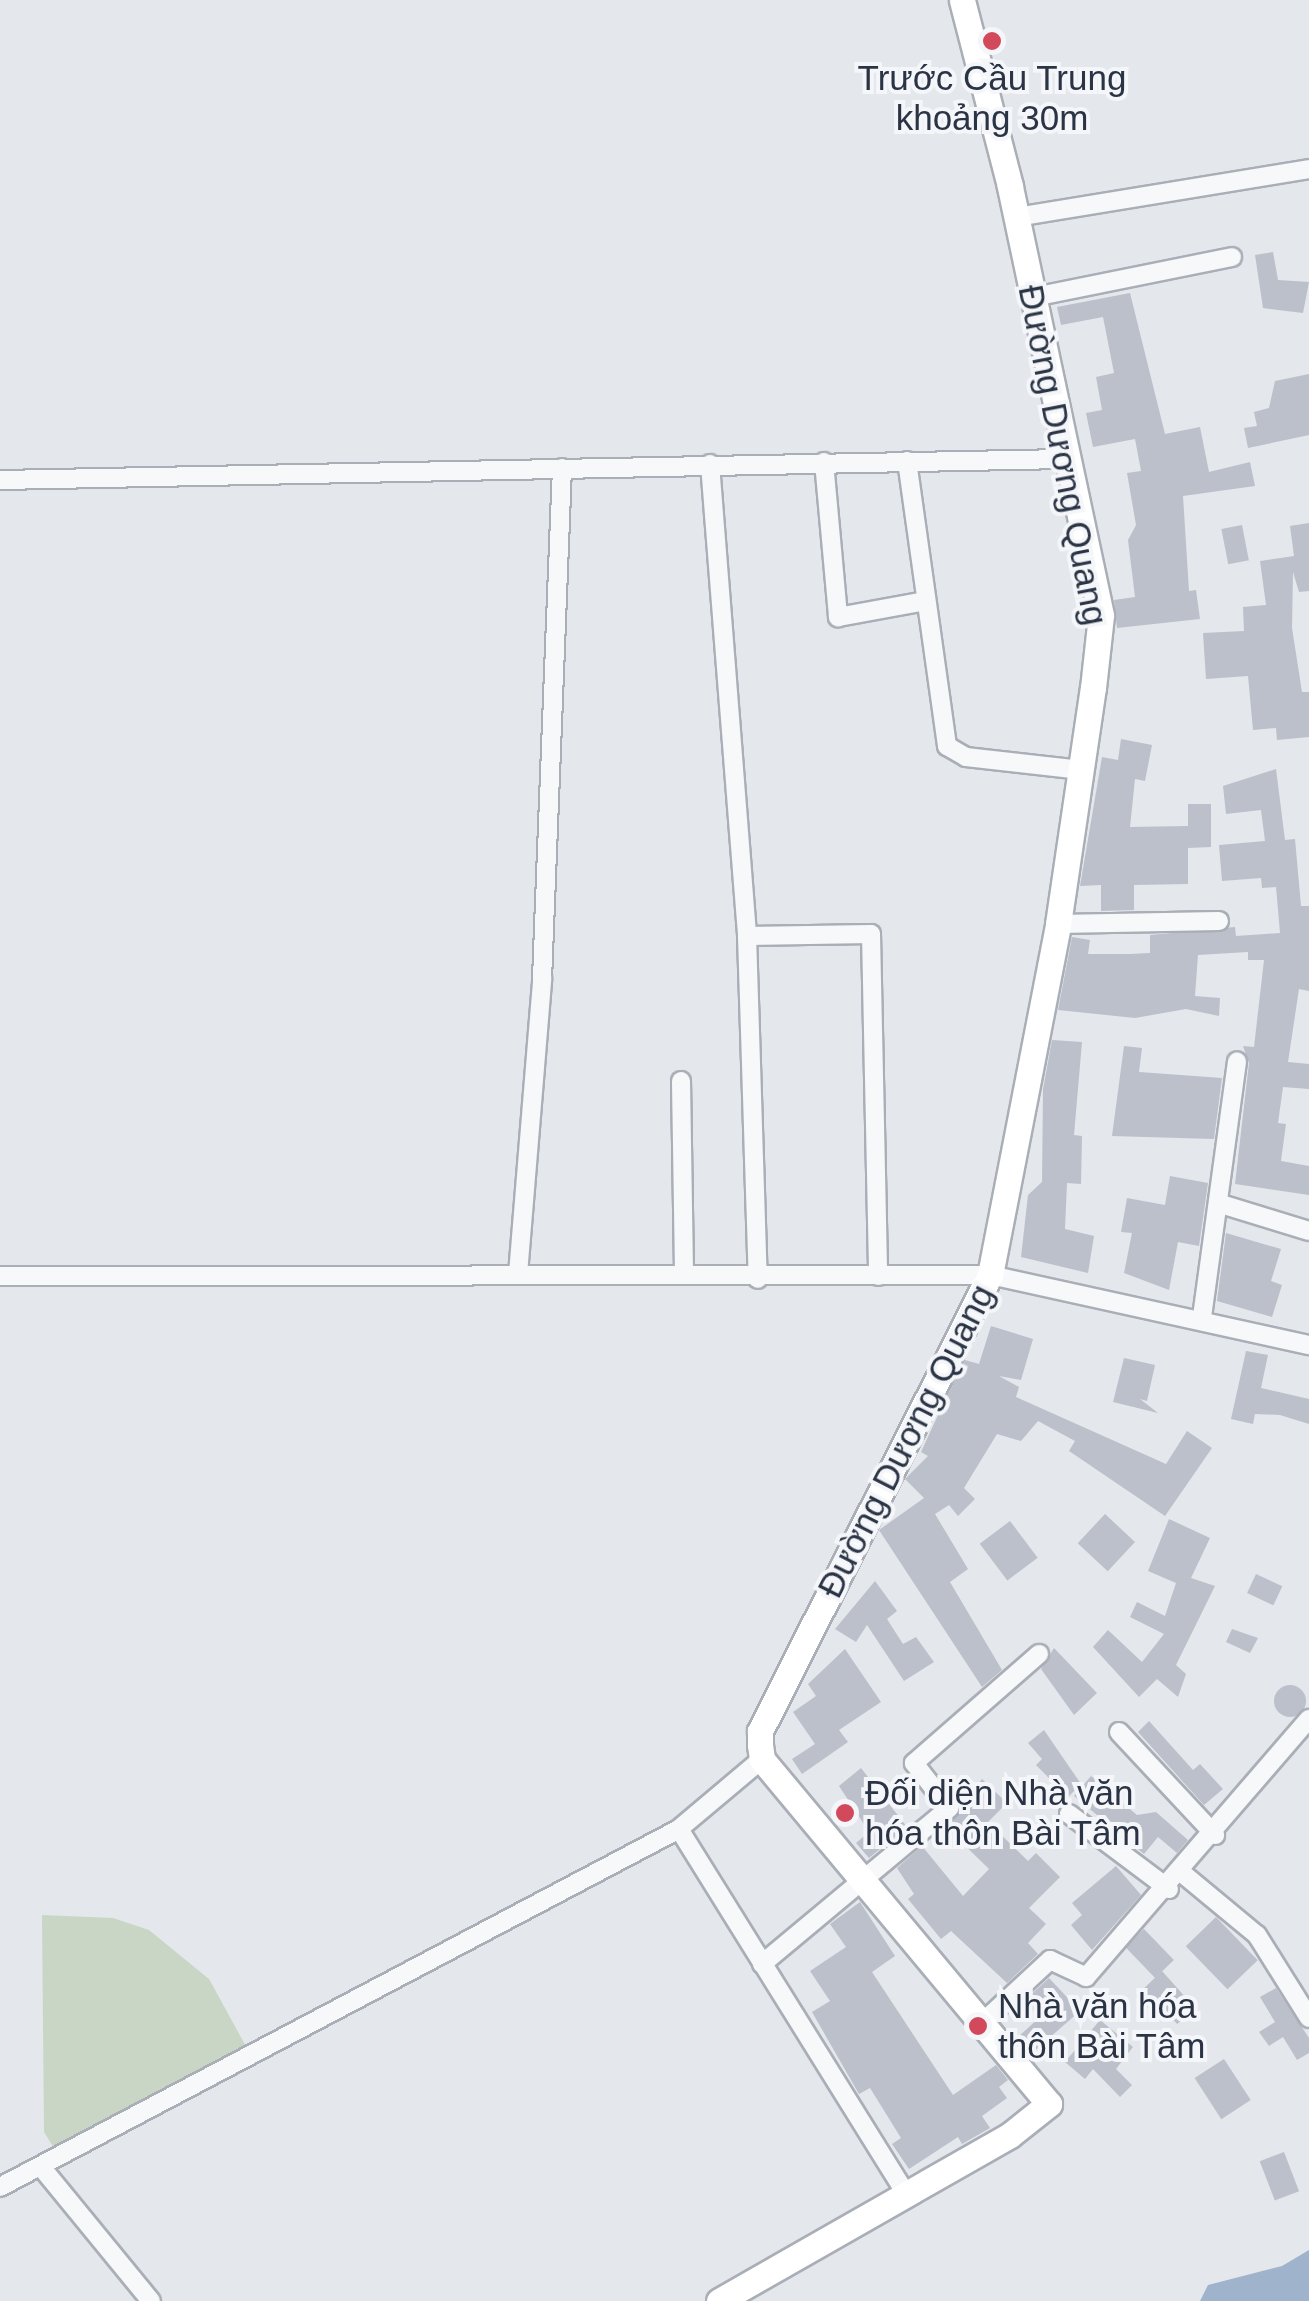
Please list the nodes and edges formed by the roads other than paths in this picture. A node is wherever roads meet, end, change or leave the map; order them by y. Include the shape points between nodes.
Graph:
1 (962, 0) edge
2 (1309, 169) edge
3 (1017, 217) junction
4 (1232, 257) dead end
5 (1034, 297) junction
6 (1068, 459) junction
7 (907, 461) junction
8 (824, 462) junction
9 (710, 464) junction
10 (562, 468) junction
11 (0, 480) edge
12 (926, 601) junction
13 (1081, 770) junction
14 (1219, 921) dead end
15 (1058, 924) junction
16 (747, 936) junction
17 (1237, 1060) dead end
18 (682, 1081) dead end
19 (1221, 1204) junction
20 (1309, 1231) edge
21 (684, 1272) junction
22 (518, 1274) junction
23 (990, 1275) junction
24 (0, 1276) edge
25 (878, 1276) junction
26 (758, 1279) junction
27 (1202, 1316) junction
28 (1309, 1345) edge
29 (1040, 1654) dead end
30 (1309, 1719) edge
31 (1119, 1732) dead end
32 (762, 1760) junction
33 (1068, 1814) dead end
34 (679, 1830) junction
35 (1216, 1834) junction
36 (1182, 1873) junction
37 (864, 1879) junction
38 (1169, 1889) junction
39 (762, 1964) junction
40 (1309, 2018) edge
41 (984, 2022) junction
42 (42, 2168) junction
43 (0, 2186) edge
44 (904, 2191) junction
45 (151, 2301) edge
46 (719, 2301) edge

1 - 3 street, Đường Dương Quang
2 - 3 street
3 - 5 street, Đường Dương Quang
4 - 5 street
5 - 6 street, Đường Dương Quang
6 - 7 street
6 - 13 street, Đường Dương Quang via 1101,615
7 - 8 street
7 - 12 street
8 - 9 street
8 - 12 street via 838,617
9 - 10 street
9 - 16 street
10 - 11 street
10 - 22 street via 542,979
12 - 13 street via 950,752
13 - 15 street, Đường Dương Quang
14 - 15 street
15 - 23 street, Đường Dương Quang
16 - 25 street via 871,934
16 - 26 street
17 - 19 street
18 - 21 street
19 - 20 street
19 - 27 street
21 - 22 street
21 - 26 street
22 - 24 street
23 - 25 street
23 - 27 street
23 - 32 street, Đường Dương Quang via 760,1731
25 - 26 street
27 - 28 street
29 - 37 street via 914,1763 950,1808
30 - 35 street
31 - 35 street
32 - 34 street
32 - 37 street
33 - 38 street
34 - 39 street
34 - 42 street
35 - 36 street
36 - 38 street
36 - 40 street via 1257,1935
37 - 39 street
37 - 41 street
38 - 41 street via 1086,1976 1050,1960
39 - 44 street
41 - 44 street via 1049,2104 1010,2135
42 - 43 street
42 - 45 street
44 - 46 street

